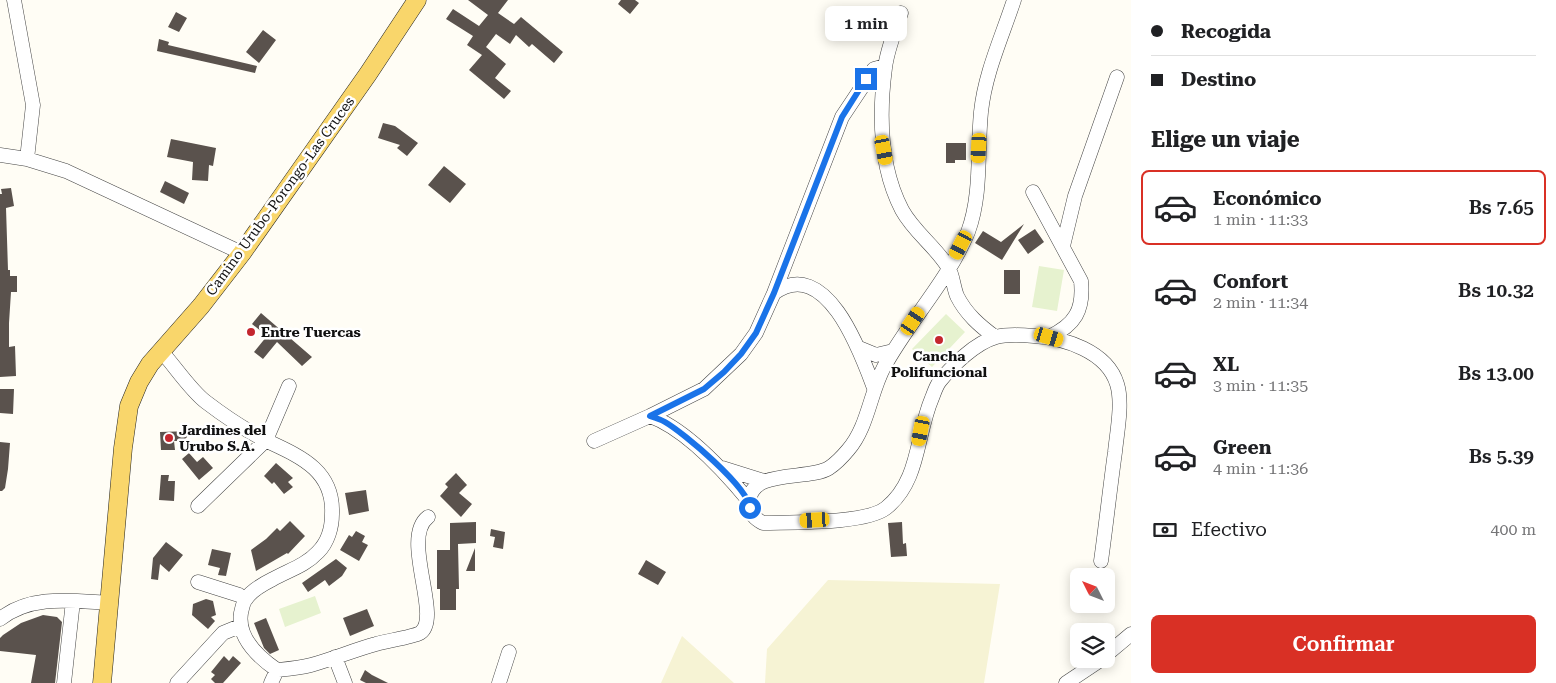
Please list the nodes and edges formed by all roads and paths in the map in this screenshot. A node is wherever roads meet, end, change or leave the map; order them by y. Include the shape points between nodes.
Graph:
1 (14, 0) edge
2 (417, 0) edge
3 (1014, 0) edge
4 (900, 13) dead end
5 (885, 66) junction
6 (1117, 77) dead end
7 (0, 155) edge
8 (27, 159) junction
9 (1033, 192) dead end
10 (1063, 246) junction
11 (242, 253) junction
12 (949, 268) junction
13 (774, 293) junction
14 (995, 337) junction
15 (1049, 337) junction
16 (860, 348) junction
17 (893, 350) junction
18 (161, 351) junction
19 (289, 386) dead end
20 (874, 388) junction
21 (1125, 409) edge
22 (650, 416) junction
23 (266, 440) junction
24 (594, 442) dead end
25 (719, 467) junction
26 (764, 481) junction
27 (749, 501) junction
28 (198, 506) dead end
29 (428, 518) dead end
30 (1101, 561) dead end
31 (198, 582) dead end
32 (245, 599) junction
33 (73, 601) junction
34 (109, 603) junction
35 (0, 619) edge
36 (240, 626) junction
37 (1131, 634) edge
38 (1115, 647) edge
39 (509, 652) dead end
40 (336, 657) junction
41 (1088, 668) edge
42 (277, 670) junction
43 (64, 683) edge
44 (102, 683) edge
45 (177, 683) edge
46 (270, 683) edge
47 (345, 683) edge
48 (499, 683) edge
49 (1066, 683) edge

1 - 8 street via 33,105
2 - 11 main road, Camino Urubo-Porongo-Las Cruces
3 - 12 street via 988,72 981,112 975,208 968,233
4 - 5 street
5 - 12 street via 884,150 890,183 903,211
5 - 13 street via 874,69 842,117
6 - 10 street via 1075,196
7 - 8 street
8 - 11 street via 110,190
9 - 10 street
10 - 15 street via 1081,281 1083,296 1073,322
11 - 18 main road, Camino Urubo-Porongo-Las Cruces
12 - 14 street via 966,311
12 - 17 street
13 - 16 street via 791,284 810,287 830,302
13 - 22 street via 756,333 724,372 704,389
14 - 15 street via 1021,334
14 - 27 street via 963,356 939,383 924,416 908,479 899,496 884,509 867,517 763,523 752,515
15 - 21 street via 1089,351 1106,365 1117,384
16 - 17 street via 876,355
16 - 20 street
17 - 20 street
18 - 23 street via 203,400
18 - 34 main road, Camino Urubo-Porongo-Las Cruces via 139,382 129,406
19 - 23 street
20 - 26 street via 863,426 849,450 829,468 804,476
21 - 30 street
22 - 24 street
22 - 25 street via 675,428
23 - 28 street
23 - 32 street via 307,461 320,473 328,488 332,514 329,535 319,552 301,566 273,578
25 - 26 street
25 - 27 street
26 - 27 street via 755,488
29 - 40 street via 422,522 420,530 419,554 427,624 420,633
31 - 32 street via 239,594
32 - 36 street
33 - 34 street
33 - 35 street via 42,600
33 - 43 street
34 - 44 main road, Camino Urubo-Porongo-Las Cruces
36 - 42 street via 250,646
36 - 45 street via 223,633
37 - 38 street
39 - 48 street
40 - 42 street
40 - 47 street
41 - 49 street
42 - 46 street

